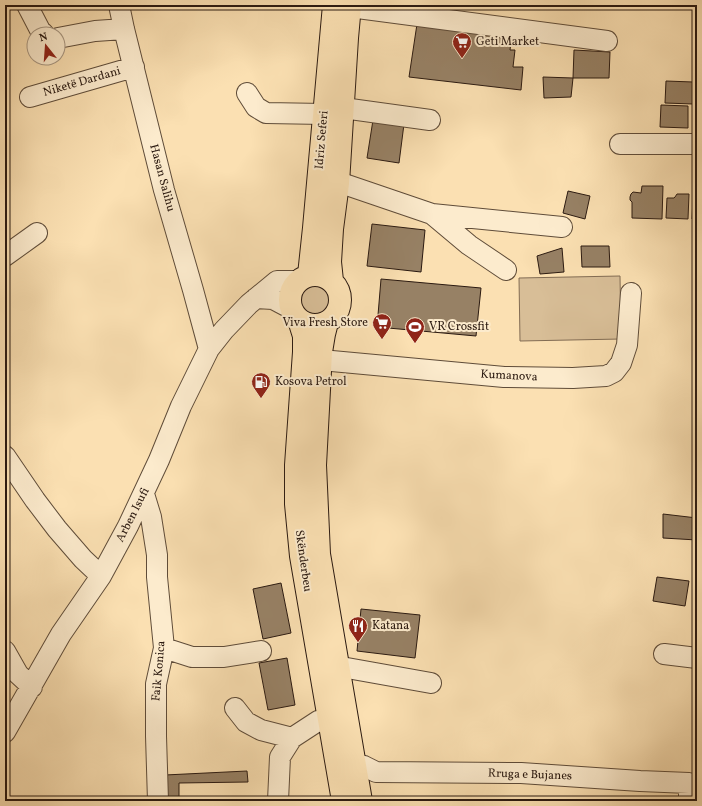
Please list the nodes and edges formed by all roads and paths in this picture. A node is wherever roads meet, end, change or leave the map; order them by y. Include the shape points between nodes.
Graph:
1 (27, 5) edge
2 (119, 5) edge
3 (345, 6) edge
4 (38, 26) edge
5 (124, 30) junction
6 (66, 37) edge
7 (607, 41) dead end
8 (134, 66) junction
9 (247, 93) dead end
10 (30, 97) dead end
11 (333, 111) junction
12 (430, 120) dead end
13 (620, 144) dead end
14 (697, 144) edge
15 (338, 183) junction
16 (432, 214) junction
17 (562, 227) dead end
18 (38, 233) dead end
19 (5, 256) edge
20 (506, 270) dead end
21 (303, 278) junction
22 (332, 281) junction
23 (631, 293) dead end
24 (256, 298) junction
25 (295, 314) junction
26 (327, 322) junction
27 (209, 349) junction
28 (321, 360) junction
29 (5, 456) edge
30 (144, 494) junction
31 (101, 576) junction
32 (164, 648) junction
33 (261, 650) dead end
34 (5, 651) edge
35 (664, 654) dead end
36 (697, 658) edge
37 (339, 669) junction
38 (431, 683) dead end
39 (32, 687) junction
40 (235, 708) dead end
41 (329, 720) junction
42 (5, 732) edge
43 (292, 738) junction
44 (355, 764) junction
45 (158, 801) edge
46 (278, 801) edge
47 (342, 801) edge
48 (361, 801) edge
49 (689, 801) edge

1 - 4 street
2 - 5 street, Hasan Salihu
3 - 7 street, Idriz Seferi
3 - 11 main road, Idriz Seferi
5 - 6 street
5 - 8 street, Hasan Salihu
8 - 10 street, Niketë Dardani
8 - 27 street, Hasan Salihu via 164,190
9 - 11 street via 256,107 266,113
11 - 12 street
11 - 15 main road, Idriz Seferi
11 - 21 main road, Idriz Seferi
13 - 14 street
15 - 16 street, Idriz Seferi
15 - 22 main road, Idriz Seferi via 330,262
16 - 17 street, Idriz Seferi
16 - 20 street via 469,245
18 - 19 street
21 - 22 main road via 319,274
21 - 24 street, Arben Isufi via 277,281
21 - 25 main road via 293,286 290,293 289,300
22 - 26 main road via 339,292 340,306 333,318
23 - 28 street, Kumanova via 627,345 621,363 614,372 606,376 504,377
24 - 25 street via 273,299
24 - 27 street, Arben Isufi
25 - 26 main road via 306,324 320,325
25 - 41 main road, Skënderbeu via 304,336 296,504 301,556
26 - 28 main road, Skënderbeu
27 - 30 street, Arben Isufi via 181,406
28 - 37 main road, Skënderbeu via 315,465 319,554
29 - 31 street via 57,529
30 - 31 street, Arben Isufi
30 - 32 street, Faik Konica via 151,517 157,555
31 - 39 street, Arben Isufi via 61,634
32 - 33 street via 192,657 224,657
32 - 45 street, Faik Konica via 156,684
34 - 39 street via 18,674
35 - 36 street
37 - 38 street via 347,668
37 - 44 main road, Skënderbeu
39 - 42 street, Arben Isufi
40 - 43 street via 246,722 261,730
41 - 43 street via 318,721
41 - 47 main road, Skënderbeu
43 - 46 street via 280,757
44 - 48 main road, Skënderbeu
44 - 49 street, Rruga e Bujanes via 376,772 521,773 689,783

